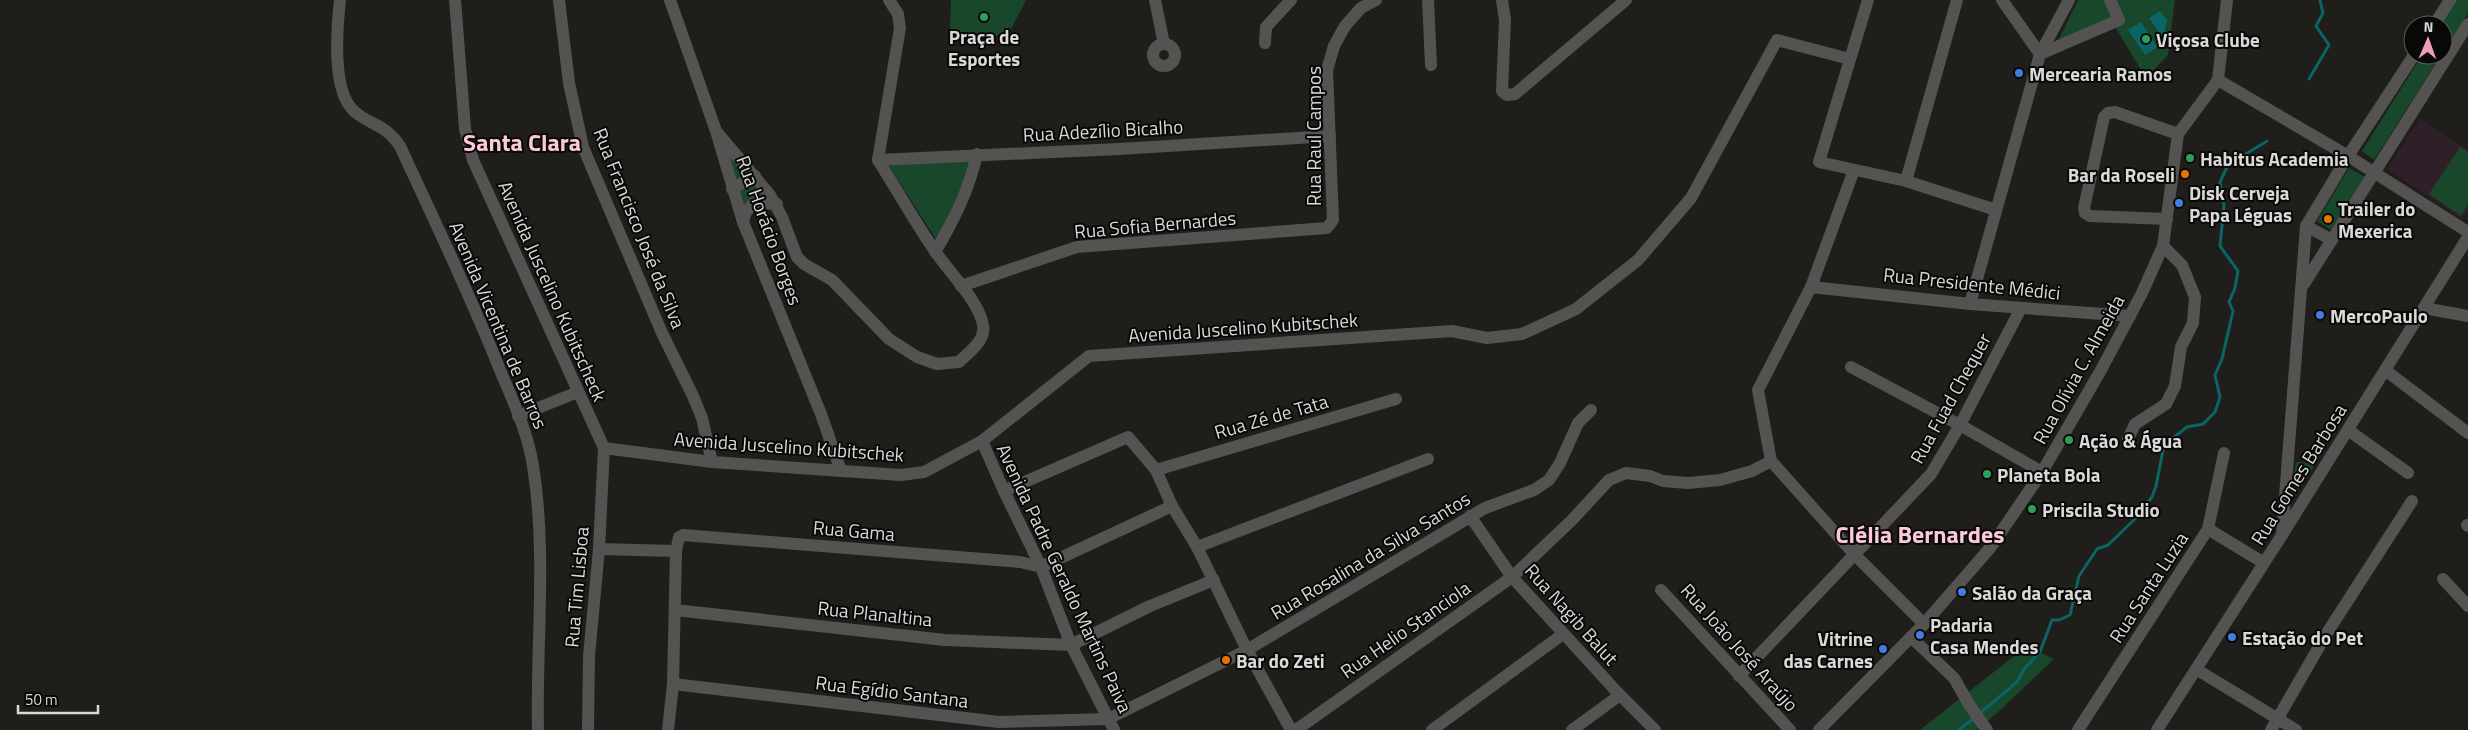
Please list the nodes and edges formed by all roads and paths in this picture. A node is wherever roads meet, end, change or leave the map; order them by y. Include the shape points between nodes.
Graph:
1 (340, 0) edge
2 (455, 0) edge
3 (558, 0) edge
4 (670, 0) edge
5 (889, 0) edge
6 (1155, 0) edge
7 (1291, 0) edge
8 (1376, 0) edge
9 (1428, 0) edge
10 (1502, 0) edge
11 (1626, 0) edge
12 (1868, 0) edge
13 (1957, 0) edge
14 (2002, 0) edge
15 (2069, 0) edge
16 (2110, 0) edge
17 (2227, 0) edge
18 (2450, 0) edge
19 (2440, 15) edge
20 (2468, 24) edge
21 (2453, 40) edge
22 (1265, 43) dead end
23 (1164, 44) dead end
24 (2040, 54) junction
25 (1850, 59) junction
26 (1430, 65) dead end
27 (2407, 65) edge
28 (2436, 65) edge
29 (2218, 80) junction
30 (716, 132) junction
31 (2178, 134) junction
32 (1330, 136) junction
33 (977, 154) junction
34 (2348, 156) junction
35 (878, 160) junction
36 (1854, 170) junction
37 (2374, 173) junction
38 (755, 176) junction
39 (1906, 181) junction
40 (732, 189) junction
41 (777, 204) junction
42 (1996, 210) junction
43 (2167, 219) junction
44 (743, 222) junction
45 (2306, 226) junction
46 (1327, 228) joint
47 (2468, 232) edge
48 (2468, 237) edge
49 (2332, 240) junction
50 (2164, 246) junction
51 (935, 252) junction
52 (961, 286) junction
53 (2303, 286) junction
54 (1812, 287) junction
55 (1970, 304) junction
56 (2021, 308) junction
57 (2424, 308) junction
58 (2130, 316) junction
59 (2468, 316) edge
60 (1851, 367) dead end
61 (2385, 370) junction
62 (578, 392) junction
63 (1396, 400) dead end
64 (1590, 410) dead end
65 (518, 416) junction
66 (1960, 425) junction
67 (2348, 430) junction
68 (2468, 434) edge
69 (2128, 439) dead end
70 (982, 441) junction
71 (604, 448) junction
72 (2224, 453) dead end
73 (1428, 458) dead end
74 (1771, 461) junction
75 (712, 462) junction
76 (1156, 470) junction
77 (841, 471) junction
78 (2042, 472) junction
79 (2408, 473) dead end
80 (1004, 491) junction
81 (2412, 501) dead end
82 (1172, 506) junction
83 (1470, 516) junction
84 (2208, 529) junction
85 (2282, 535) junction
86 (1197, 548) junction
87 (599, 549) junction
88 (676, 552) junction
89 (1855, 555) junction
90 (2264, 563) junction
91 (1041, 567) junction
92 (1512, 577) junction
93 (2443, 579) dead end
94 (1214, 580) junction
95 (1662, 590) dead end
96 (2468, 606) edge
97 (675, 610) junction
98 (1924, 624) junction
99 (1564, 634) junction
100 (1911, 637) junction
101 (1072, 645) junction
102 (1247, 650) junction
103 (2196, 669) junction
104 (1739, 676) junction
105 (673, 684) junction
106 (1620, 695) junction
107 (2278, 718) junction
108 (1111, 724) edge
109 (1985, 728) edge
110 (538, 730) edge
111 (588, 730) edge
112 (668, 730) edge
113 (1291, 730) edge
114 (1296, 730) edge
115 (1432, 730) edge
116 (1572, 730) edge
117 (1655, 730) edge
118 (1790, 730) edge
119 (1819, 730) edge
120 (2078, 730) edge
121 (2157, 730) edge
122 (2270, 730) edge
123 (2296, 730) edge

1 - 65 street, Avenida Vicentina de Barros via 337,41 344,100 355,112 391,133 400,146 488,340
2 - 62 street, Avenida Juscelino Kubitscheck via 465,129 473,160
3 - 75 street, Rua Francisco José da Silva via 569,83 583,147 658,324 693,396 702,418
4 - 30 street, Rua Horácio Borges
5 - 35 street via 898,14 900,28
6 - 23 street
7 - 22 street via 1266,27
8 - 32 street, Rua Raul Campos via 1352,18 1334,46 1327,70
9 - 26 street
10 - 11 street via 1505,20 1502,91 1507,95 1515,94
12 - 25 street
13 - 39 street
14 - 24 street
15 - 24 street
16 - 24 street via 2119,20
17 - 29 street
18 - 19 street
20 - 21 street
24 - 42 street
25 - 36 street via 1819,162
25 - 70 street, Avenida Juscelino Kubitschek via 1777,40 1690,198 1638,260 1576,308 1522,334 1487,338 1452,331 1089,356
27 - 34 street
28 - 37 street
29 - 31 street
29 - 34 street
30 - 38 street
30 - 40 street, Rua Horácio Borges
31 - 43 street, Rua Olívia C. Almeida
31 - 43 street via 2115,112 2108,113 2104,117 2084,208 2090,216
32 - 33 street, Rua Adezílio Bicalho
32 - 46 street, Rua Raul Campos via 1332,220
33 - 35 street, Rua Adezílio Bicalho
33 - 51 street via 957,216
34 - 37 street
34 - 45 street
35 - 51 street
36 - 39 street
36 - 54 street
37 - 47 street
37 - 49 street
38 - 40 street
38 - 41 street
39 - 42 street
40 - 44 street, Rua Horácio Borges
41 - 44 street via 754,203
41 - 52 street via 797,257 832,280 889,339 917,357 937,364 960,362 977,345 983,335 983,324
42 - 55 street
43 - 50 street, Rua Olívia C. Almeida
44 - 77 street, Rua Horácio Borges
45 - 49 street
45 - 53 street
46 - 52 street, Rua Sofia Bernardes via 1077,247
48 - 57 street, Rua Gomes Barbosa
49 - 53 street
50 - 58 street, Rua Olívia C. Almeida
50 - 69 street via 2182,265 2195,297 2193,323 2181,346 2175,386 2166,404 2135,424
51 - 52 street
53 - 85 street
54 - 55 street, Rua Presidente Médici
54 - 74 street via 1758,390
55 - 56 street, Rua Presidente Médici
56 - 58 street, Rua Presidente Médici
56 - 66 street, Rua Fuad Chequer
57 - 59 street
57 - 61 street, Rua Gomes Barbosa
58 - 78 street, Rua Olívia C. Almeida
60 - 66 street
61 - 67 street, Rua Gomes Barbosa
61 - 68 street
62 - 65 street
62 - 71 street, Avenida Juscelino Kubitscheck
63 - 76 street, Rua Zé de Tata
64 - 83 street, Rua Rosalina da Silva Santos via 1578,422 1549,480 1534,490
65 - 110 street, Avenida Vicentina de Barros via 533,465 537,503 540,561 536,674
66 - 78 street
66 - 89 street, Rua Fuad Chequer via 1931,474
67 - 79 street
67 - 85 street, Rua Gomes Barbosa
70 - 77 street, Avenida Juscelino Kubitschek via 924,472 901,475
70 - 80 street, Avenida Padre Geraldo Martins Paiva
71 - 75 street, Avenida Juscelino Kubitschek
71 - 87 street, Rua Tim Lisboa
72 - 84 street, Rua Santa Luzia
73 - 86 street
74 - 89 street
74 - 92 street, Rua Helio Stanciola via 1752,471 1720,480 1688,483 1626,472 1609,480
75 - 77 street, Avenida Juscelino Kubitschek
76 - 80 street via 1128,437
76 - 82 street
78 - 98 street, Rua Olívia C. Almeida via 1990,548
80 - 91 street, Avenida Padre Geraldo Martins Paiva
81 - 107 street via 2327,633
82 - 86 street
82 - 91 street
83 - 92 street, Rua Nagib Balut
83 - 102 street, Rua Rosalina da Silva Santos
84 - 90 street
84 - 120 street, Rua Santa Luzia
85 - 90 street, Rua Gomes Barbosa
86 - 94 street
87 - 88 street
87 - 111 street, Rua Tim Lisboa via 589,656
88 - 91 street, Rua Gama via 679,536 684,534 1020,562
88 - 97 street
89 - 98 street
89 - 104 street, Rua Fuad Chequer
90 - 103 street, Rua Gomes Barbosa
91 - 101 street, Avenida Padre Geraldo Martins Paiva
92 - 99 street, Rua Nagib Balut
92 - 114 street, Rua Helio Stanciola
93 - 96 street
94 - 101 street via 1150,606
94 - 102 street
95 - 104 street, Rua João José Araújo
97 - 101 street, Rua Planaltina via 945,640
97 - 105 street
98 - 100 street, Rua Olívia C. Almeida
99 - 106 street, Rua Nagib Balut
99 - 115 street
100 - 109 street via 1954,678
100 - 119 street, Rua Olívia C. Almeida
101 - 108 street, Avenida Padre Geraldo Martins Paiva
102 - 108 street, Rua Rosalina da Silva Santos
102 - 113 street
103 - 107 street
103 - 121 street, Rua Gomes Barbosa
104 - 118 street, Rua João José Araújo
105 - 108 street, Rua Egídio Santana via 998,722
105 - 112 street
106 - 116 street
106 - 117 street, Rua Nagib Balut
107 - 122 street
107 - 123 street

